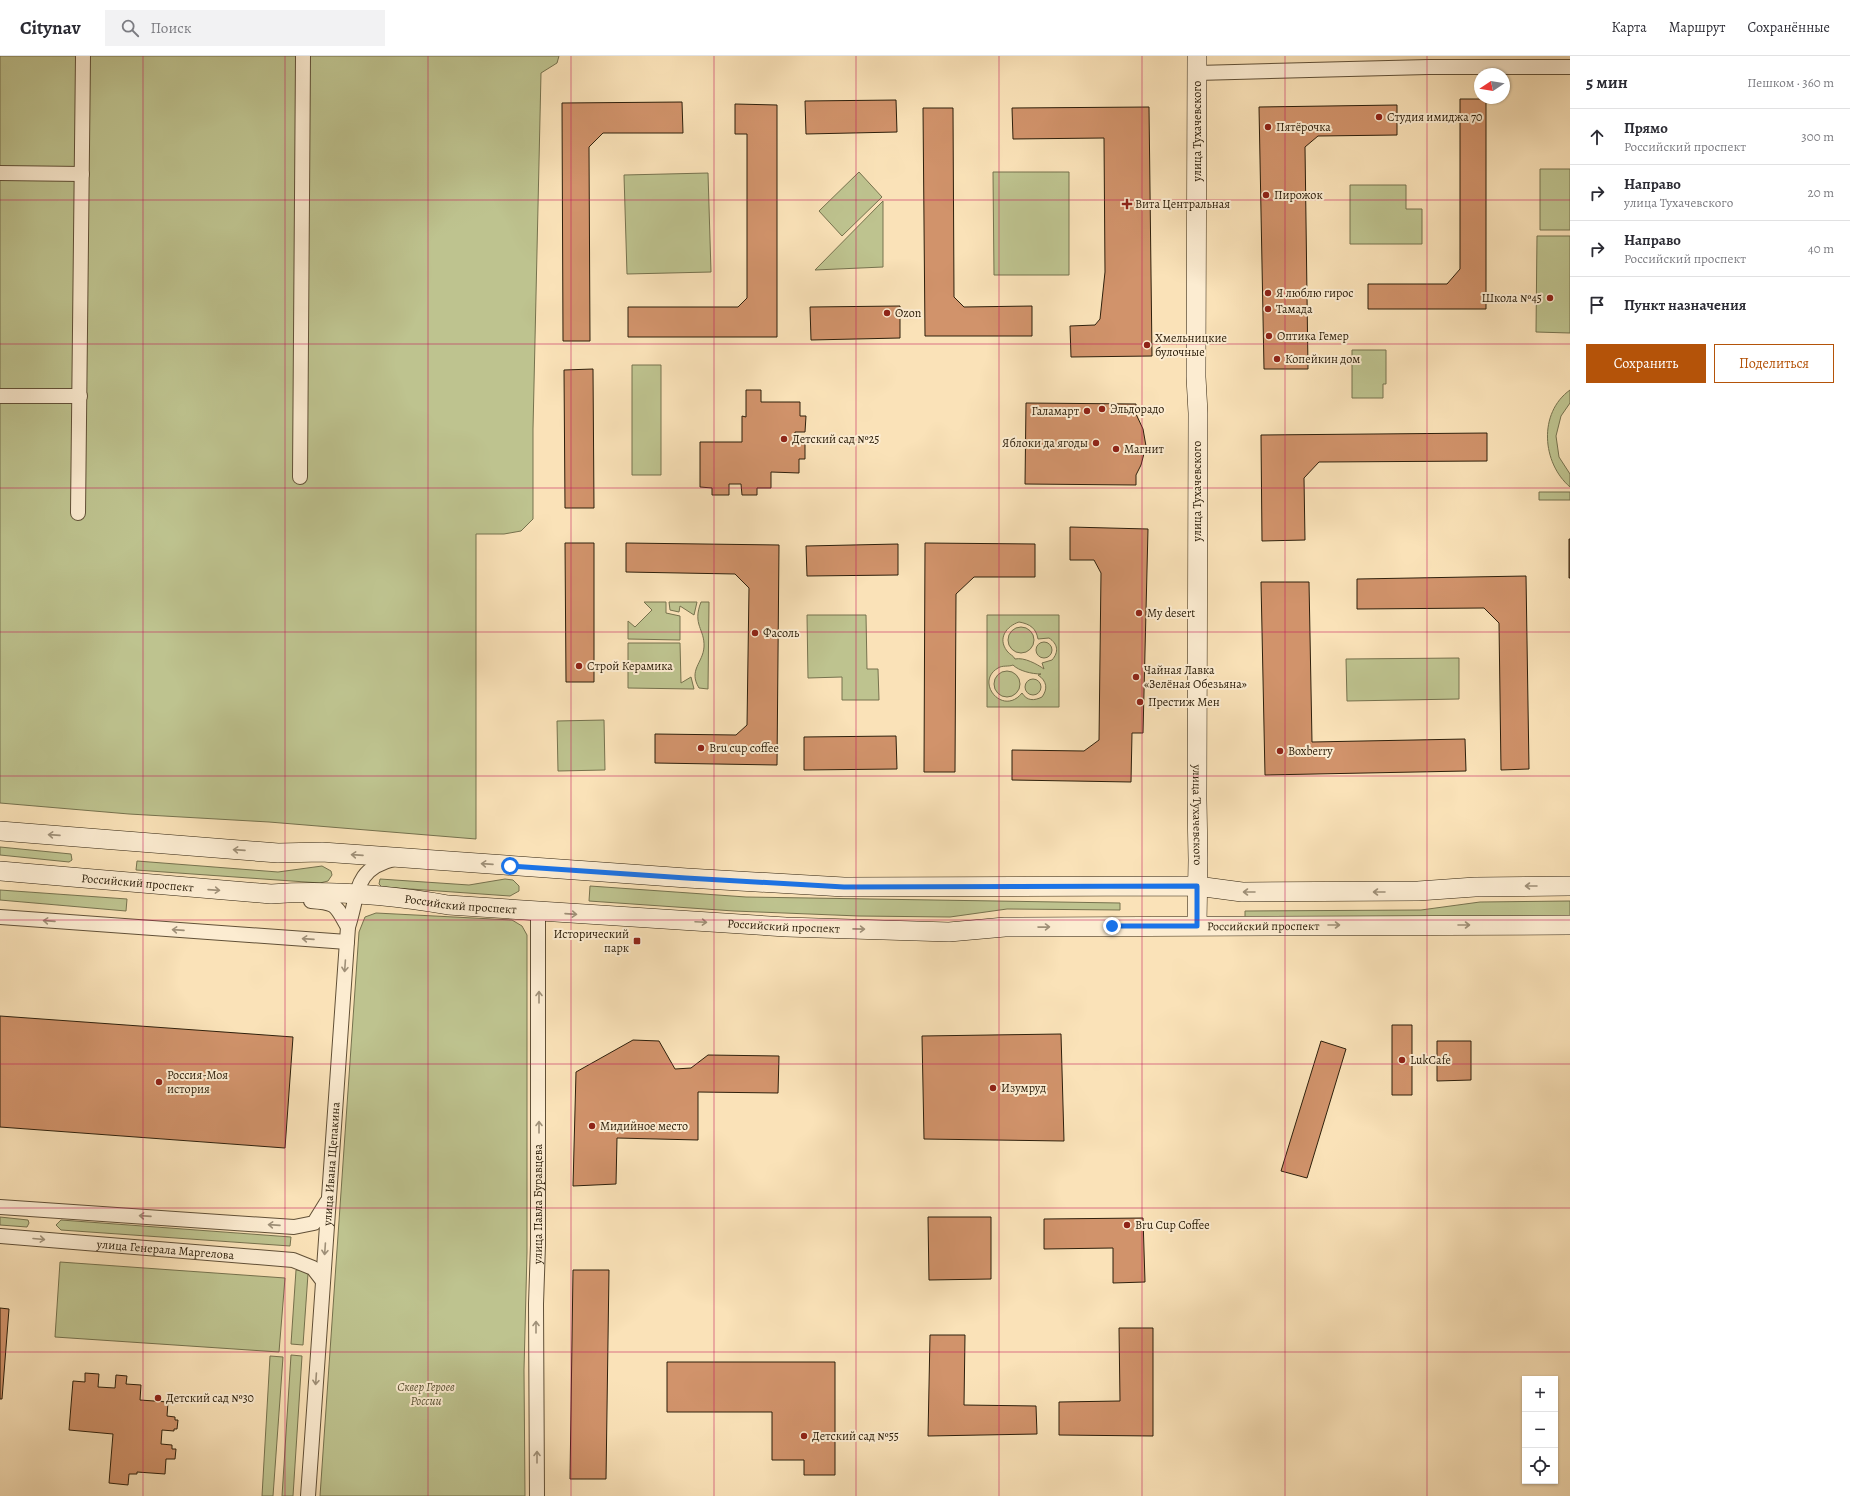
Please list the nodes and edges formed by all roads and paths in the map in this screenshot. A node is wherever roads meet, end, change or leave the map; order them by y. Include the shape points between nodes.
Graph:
1 (83, 56) edge
2 (303, 56) edge
3 (1197, 64) edge
4 (1570, 67) edge
5 (0, 173) edge
6 (82, 174) junction
7 (0, 396) edge
8 (80, 396) junction
9 (300, 477) dead end
10 (78, 513) dead end
11 (0, 831) edge
12 (400, 858) junction
13 (0, 871) edge
14 (1197, 886) junction
15 (1570, 886) edge
16 (271, 894) junction
17 (356, 895) junction
18 (538, 912) junction
19 (0, 917) edge
20 (1570, 925) edge
21 (1197, 926) junction
22 (348, 927) junction
23 (347, 942) junction
24 (328, 1200) junction
25 (0, 1207) edge
26 (0, 1236) edge
27 (323, 1281) junction
28 (308, 1496) edge
29 (537, 1496) edge

1 - 6 street
2 - 9 street
3 - 4 street
3 - 14 main road, улица Тухачевского
5 - 6 street
6 - 8 street
7 - 8 street
8 - 10 street
12 -> 11 main road via 322,852 278,853
14 -> 12 main road via 844,887
12 - 17 street, улица Ивана Щепакина via 382,862 365,874
13 -> 16 main road, Российский проспект
15 -> 14 main road via 1475,887 1418,892 1242,892
14 - 21 main road, улица Тухачевского
16 - 17 main road, Российский проспект via 306,892
16 - 22 street via 333,904 340,911
17 - 18 main road, Российский проспект
17 - 22 street, улица Ивана Щепакина
18 -> 21 main road, Российский проспект via 786,927 949,932 1005,927
29 -> 18 street, улица Павла Буравцева
23 -> 19 street
21 -> 20 main road, Российский проспект
22 - 23 street, улица Ивана Щепакина
23 -> 24 street, улица Ивана Щепакина
24 -> 25 street via 314,1223 294,1226
24 -> 27 street, улица Ивана Щепакина
26 -> 27 street, улица Генерала Маргелова via 293,1260 313,1268
27 -> 28 street, улица Ивана Щепакина

